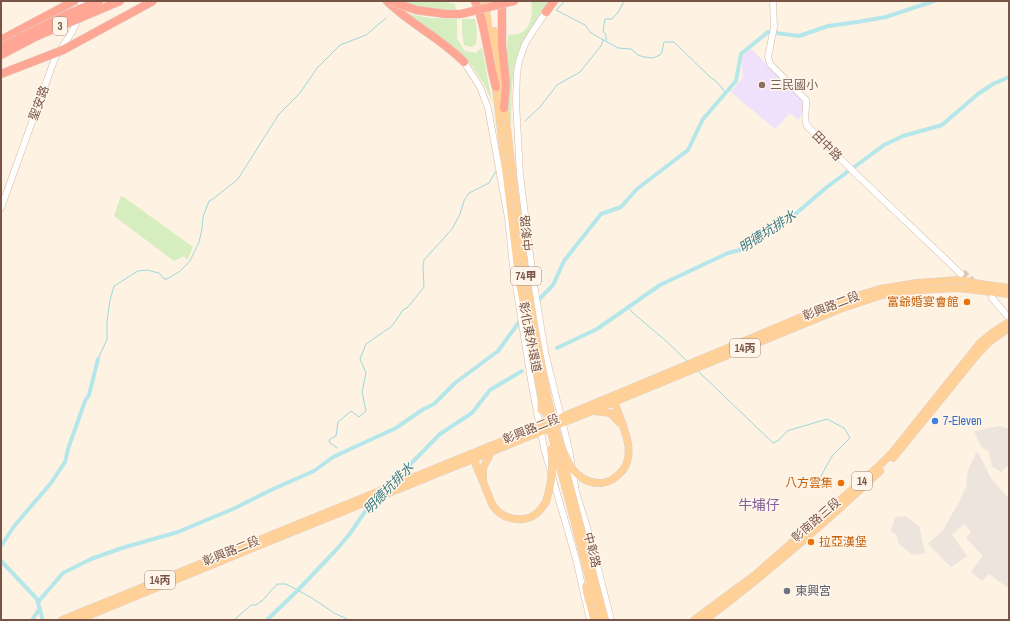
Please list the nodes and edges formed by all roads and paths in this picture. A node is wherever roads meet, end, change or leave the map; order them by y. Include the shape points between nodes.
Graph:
1 (74, 1) edge
2 (82, 1) edge
3 (99, 1) edge
4 (120, 1) edge
5 (153, 1) edge
6 (389, 1) edge
7 (475, 1) edge
8 (485, 1) edge
9 (490, 1) edge
10 (502, 1) edge
11 (514, 1) edge
12 (554, 1) edge
13 (773, 1) edge
14 (546, 12) joint
15 (1, 40) edge
16 (1, 47) edge
17 (1, 55) edge
18 (464, 62) joint
19 (1, 74) edge
20 (496, 87) junction
21 (504, 108) junction
22 (502, 117) junction
23 (1, 208) edge
24 (962, 273) tunnel mouth
25 (1009, 288) edge
26 (1009, 294) edge
27 (991, 298) dead end
28 (1009, 318) edge
29 (1009, 322) edge
30 (1009, 328) edge
31 (541, 394) junction
32 (613, 398) junction
33 (592, 411) junction
34 (562, 419) junction
35 (622, 425) junction
36 (541, 428) junction
37 (556, 431) junction
38 (491, 452) junction
39 (472, 456) junction
40 (482, 481) junction
41 (578, 529) junction
42 (590, 537) junction
43 (570, 540) junction
44 (593, 554) junction
45 (576, 559) junction
46 (62, 620) edge
47 (78, 620) edge
48 (590, 620) edge
49 (594, 620) edge
50 (600, 620) edge
51 (605, 620) edge
52 (610, 620) edge
53 (694, 620) edge
54 (705, 620) edge

1 - 15 highway
2 - 23 street, 聖安路 via 72,32 55,58
3 - 16 highway, 3, bridge
4 - 17 highway, 3, bridge via 51,30
5 - 19 highway, bridge via 63,50
6 - 11 highway, bridge via 416,10 446,14 460,14
6 - 18 highway via 405,17 449,48
7 - 20 highway
8 - 20 main road, 彰化東外環道 / 74甲
9 - 21 main road, 彰化東外環道 / 74甲
10 - 21 highway via 502,46 506,84
12 - 14 highway
13 - 24 street, 田中路 via 773,32 768,56 770,64 806,100 807,126
14 - 34 street, 中彰路 via 525,44 519,61 516,86 520,175 535,293 545,352
18 - 36 street, 中彰路 via 480,87 488,108 508,218 532,386
20 - 22 main road, 彰化東外環道 / 74甲
21 - 22 main road, 彰化東外環道 / 74甲
22 - 31 main road, 彰化東外環道 / 74甲 via 519,280
22 - 37 main road, 彰化東外環道 / 74甲, bridge via 533,321
25 - 32 main road, 彰興路二段 / 14丙 via 959,280 880,289 840,301
26 - 32 main road, 彰興路二段 / 14丙 via 947,287 882,295
27 - 28 street
29 - 53 main road, 彰南路三段 / 14 via 980,343 879,466 755,575
30 - 54 main road, 彰南路三段 / 14 via 989,342 976,356 886,465 751,586
31 - 40 main road, bridge via 541,410 552,455 552,478 546,502 536,514 520,519 507,517 494,509
31 - 41 main road, 彰化東外環道 / 74甲, bridge
32 - 33 main road, 彰興路二段 / 14丙
32 - 34 main road, 彰興路二段 / 14丙
32 - 35 main road
33 - 34 main road, 彰興路二段 / 14丙
33 - 35 main road via 610,413
34 - 36 main road, 彰興路二段 / 14丙
34 - 42 street, 中彰路 via 576,492
35 - 37 main road, bridge via 629,448 626,466 615,478 599,483 585,481 569,465
36 - 38 main road, 彰興路二段 / 14丙
36 - 39 main road, 彰興路二段 / 14丙
36 - 43 street, 中彰路 via 544,448
37 - 41 main road, 彰化東外環道 / 74甲, bridge
38 - 39 main road, 彰興路二段 / 14丙
38 - 40 main road
39 - 40 main road
39 - 46 main road, 彰興路二段 / 14丙
39 - 47 main road, 彰興路二段 / 14丙
41 - 49 main road, bridge via 578,552
41 - 50 main road, 彰化東外環道 / 74甲, bridge
41 - 51 main road, 彰化東外環道 / 74甲, bridge
41 - 52 main road, bridge via 590,552
42 - 43 street
42 - 44 street, 中彰路
43 - 45 street, 中彰路
44 - 45 street
44 - 52 street, 中彰路
45 - 48 street, 中彰路

